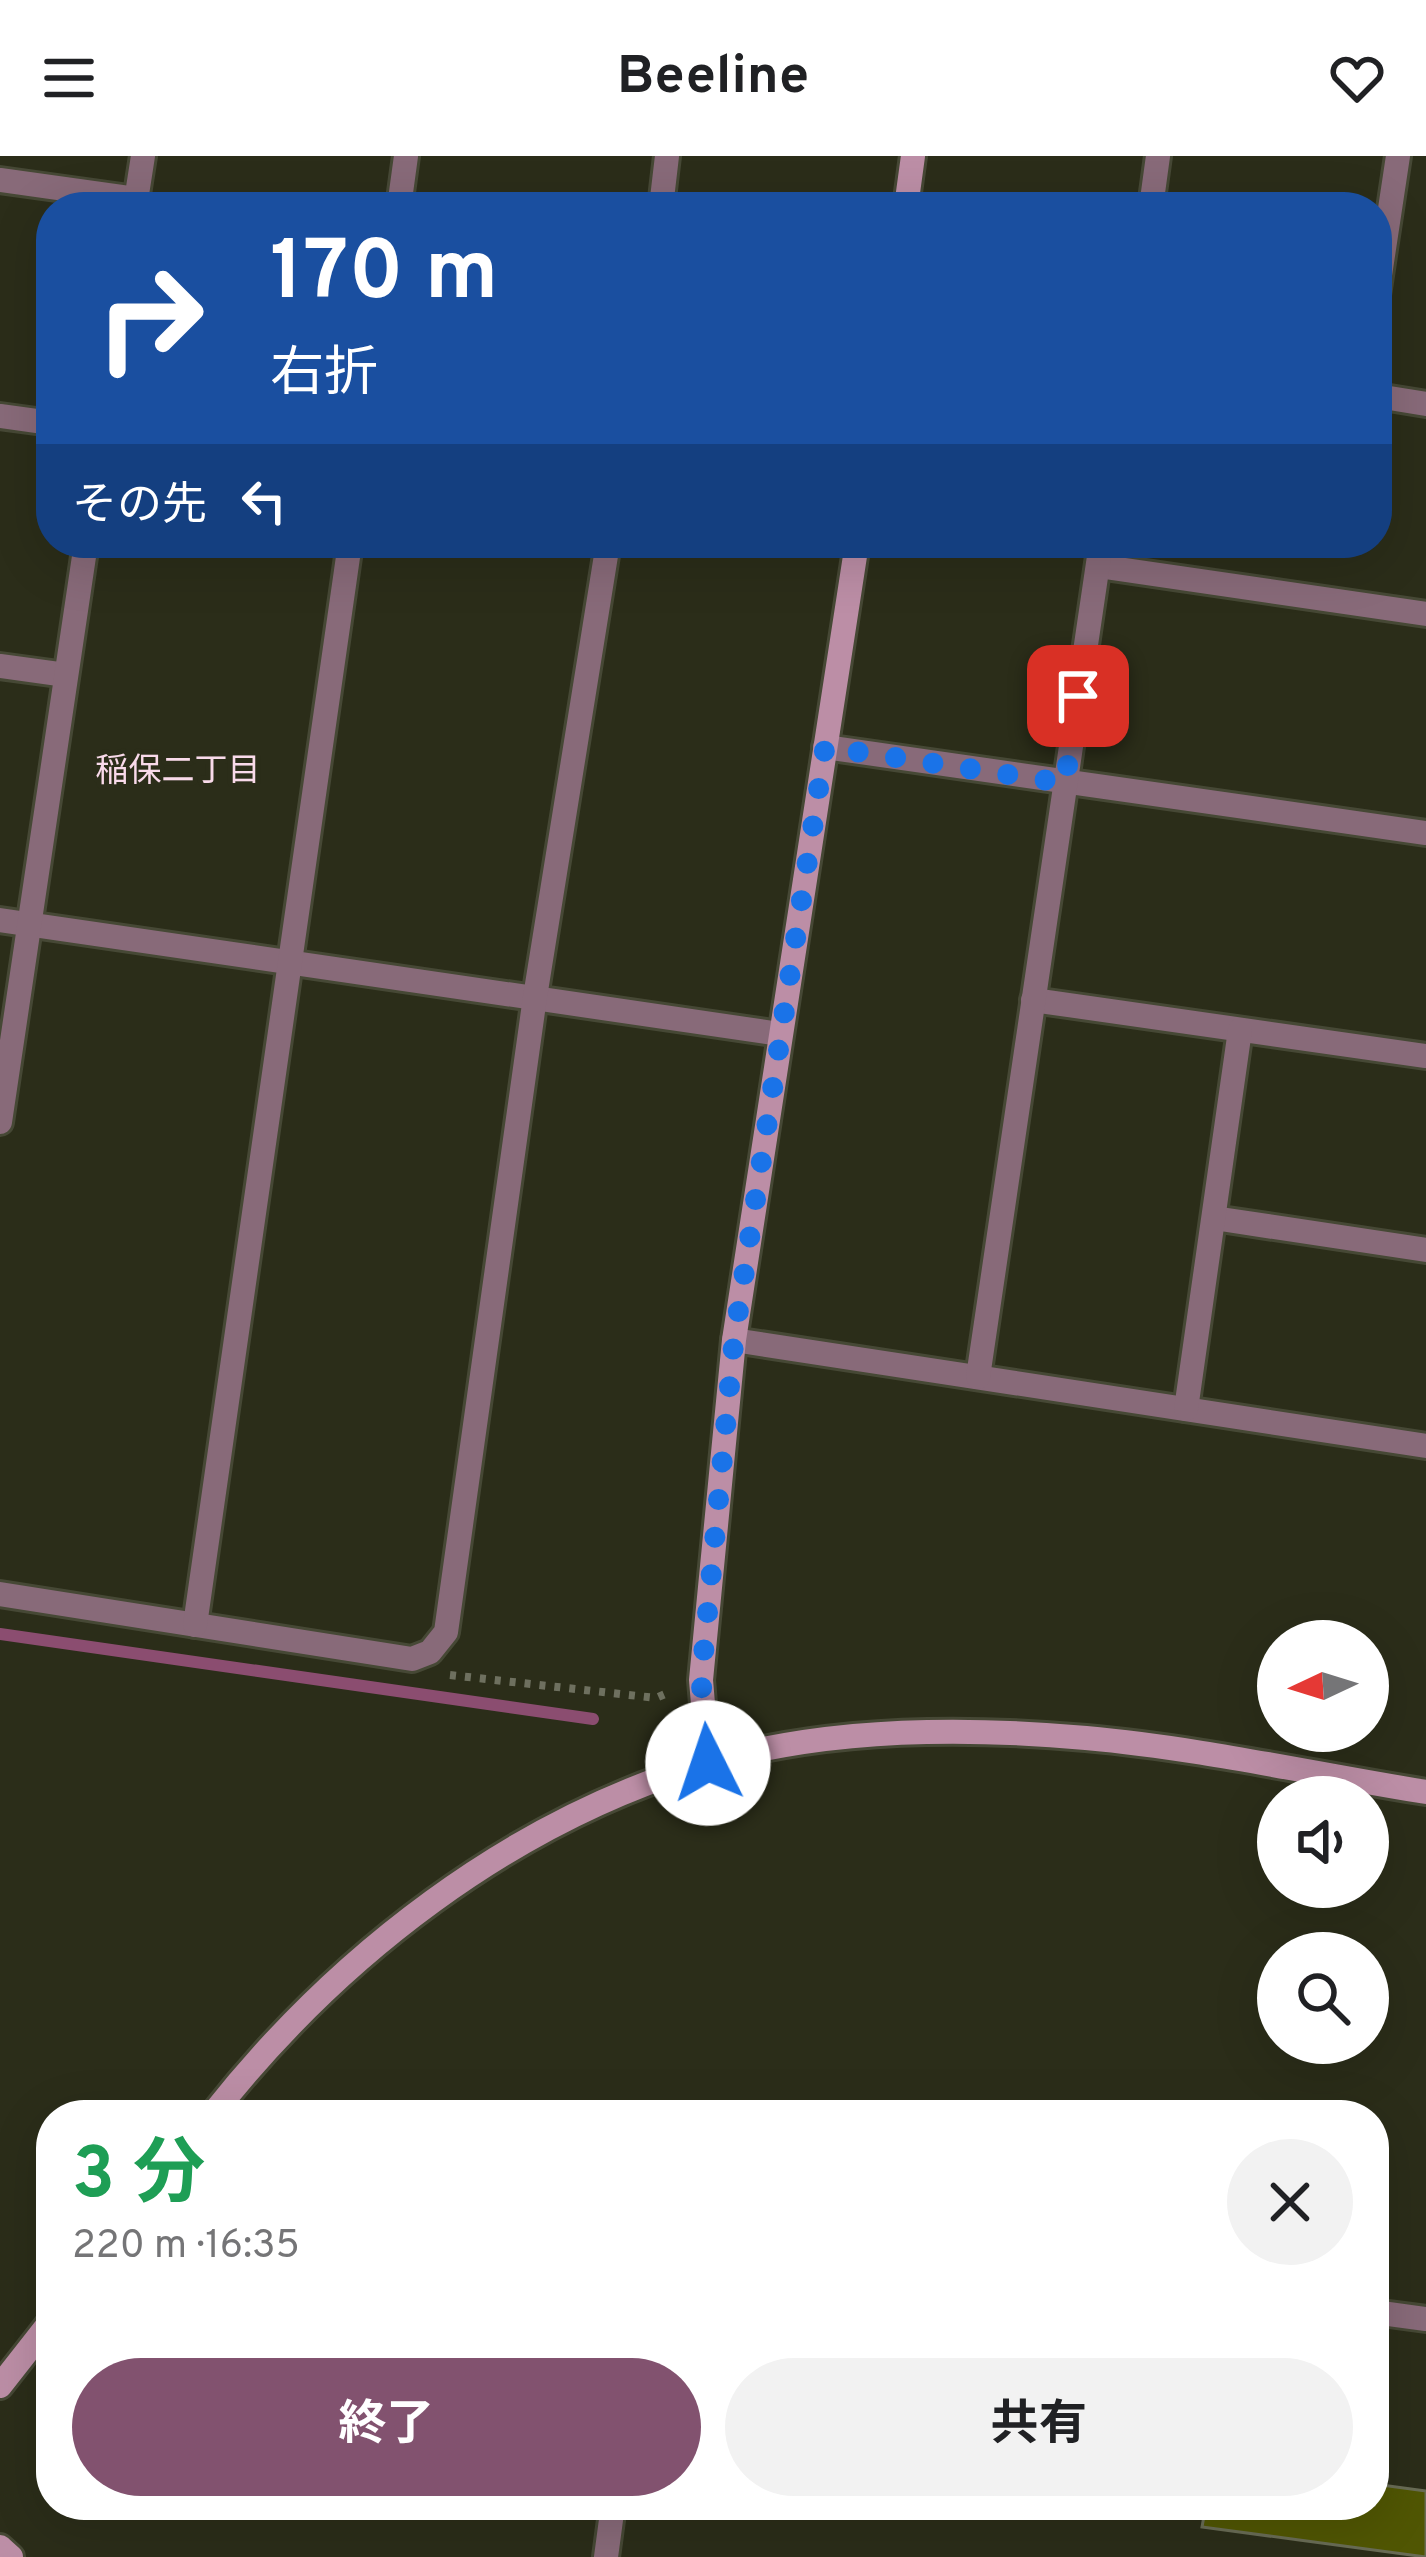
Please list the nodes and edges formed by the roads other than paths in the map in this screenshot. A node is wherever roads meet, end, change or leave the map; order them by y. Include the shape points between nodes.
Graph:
1 (143, 156) edge
2 (406, 156) edge
3 (667, 156) edge
4 (913, 156) edge
5 (1158, 156) edge
6 (1398, 156) edge
7 (0, 179) edge
8 (74, 192) edge
9 (138, 192) edge
10 (401, 192) edge
11 (663, 192) edge
12 (908, 192) edge
13 (1153, 192) edge
14 (1392, 196) edge
15 (1392, 398) edge
16 (1426, 404) edge
17 (0, 416) edge
18 (36, 421) edge
19 (84, 558) edge
20 (348, 558) edge
21 (606, 558) edge
22 (855, 558) edge
23 (1099, 558) edge
24 (1116, 558) edge
25 (1426, 614) edge
26 (0, 666) edge
27 (66, 675) junction
28 (825, 747) junction
29 (1065, 783) junction
30 (1426, 832) edge
31 (0, 920) edge
32 (29, 924) junction
33 (290, 961) junction
34 (535, 997) junction
35 (1033, 1000) junction
36 (1240, 1030) junction
37 (780, 1034) junction
38 (1426, 1057) edge
39 (0, 1122) edge
40 (1214, 1218) junction
41 (1426, 1250) edge
42 (734, 1340) junction
43 (978, 1377) junction
44 (1186, 1409) junction
45 (1426, 1446) edge
46 (0, 1594) edge
47 (195, 1625) junction
48 (708, 1763) junction
49 (1426, 1792) edge
50 (225, 2100) edge
51 (1389, 2314) edge
52 (1426, 2319) edge
53 (36, 2340) edge
54 (0, 2386) edge
55 (611, 2520) edge
56 (0, 2547) edge
57 (11, 2557) edge
58 (606, 2557) edge

1 - 9 street
2 - 10 street
3 - 11 street
4 - 12 street
5 - 13 street
6 - 14 street
7 - 8 street
15 - 16 street
17 - 18 street
19 - 27 street
20 - 33 street
21 - 34 street
22 - 28 street
23 - 29 street
24 - 25 street
26 - 27 street
27 - 32 street
28 - 29 street
28 - 37 street
29 - 30 street
29 - 35 street
31 - 32 street
32 - 33 street
32 - 39 street
33 - 34 street
33 - 47 street
34 - 37 street
34 - 47 street via 446,1632 412,1659
35 - 36 street
35 - 43 street
36 - 38 street
36 - 40 street
37 - 42 street
40 - 41 street
40 - 44 street
42 - 43 street
42 - 48 street via 701,1680
43 - 44 street
44 - 45 street
46 - 47 street
48 - 49 street via 803,1744 959,1732 1088,1738
48 - 50 street via 610,1801 486,1866 400,1925 295,2017
51 - 52 street
53 - 54 street
55 - 58 street
56 - 57 street

